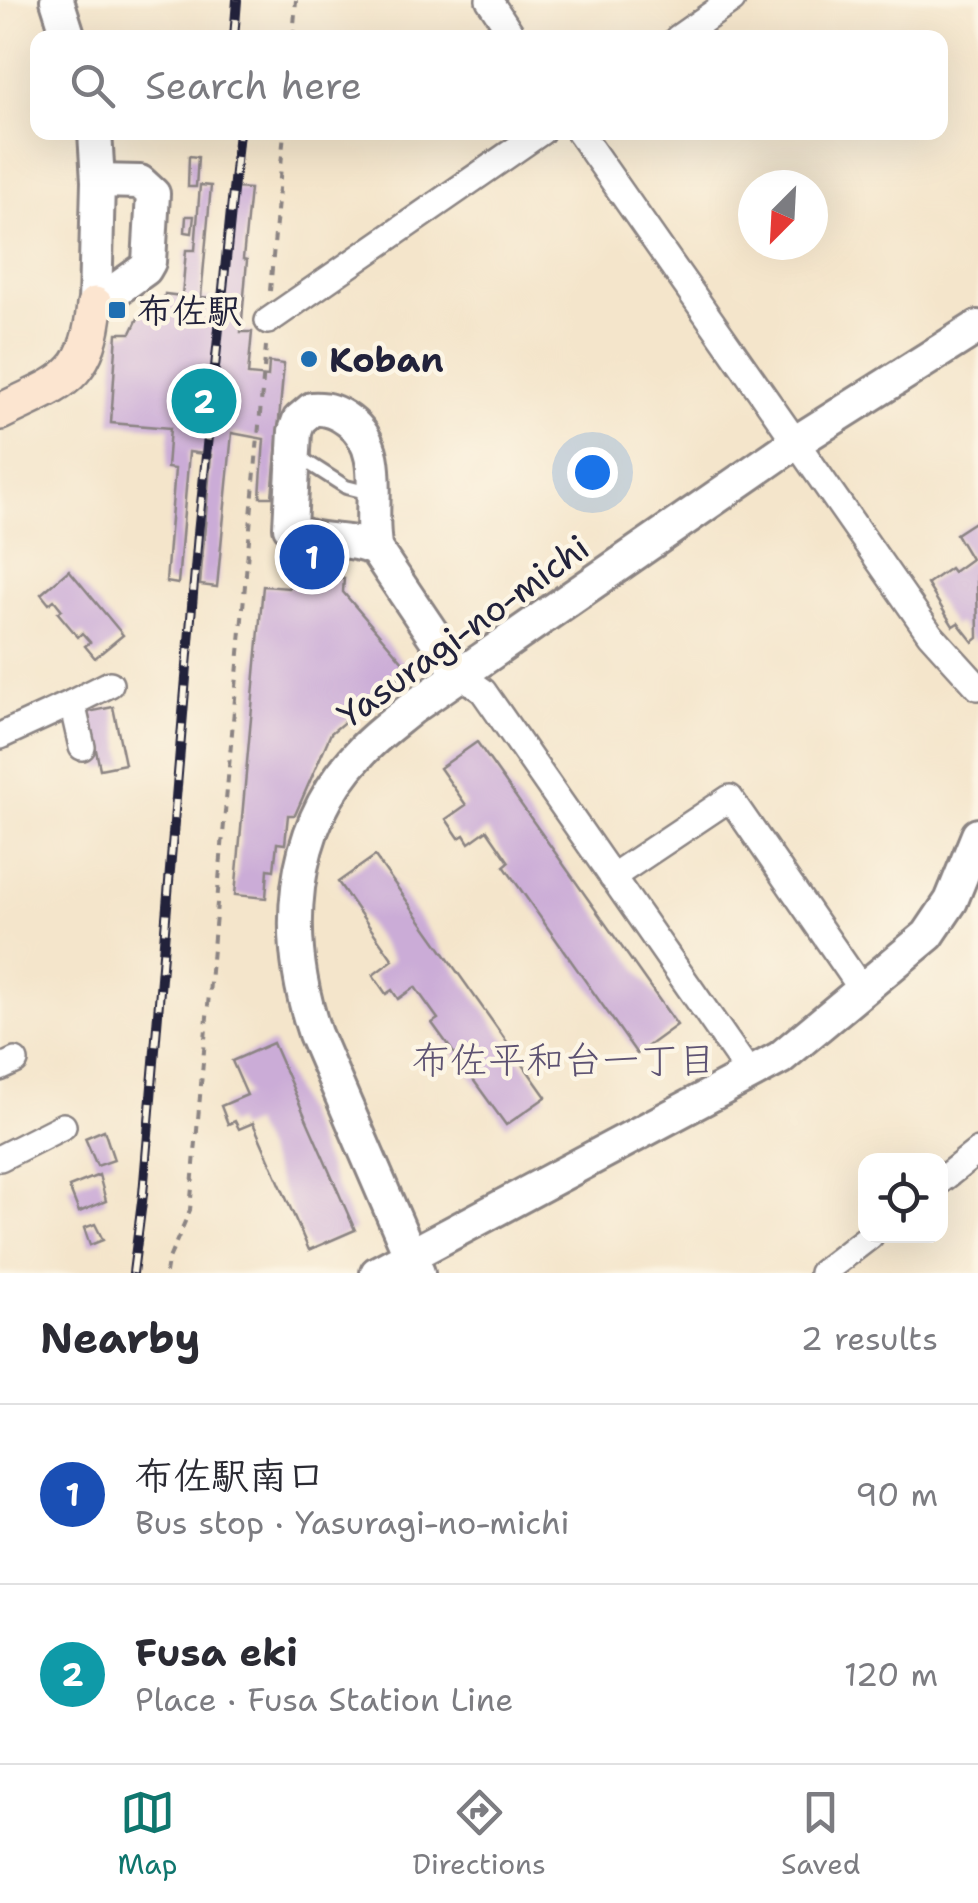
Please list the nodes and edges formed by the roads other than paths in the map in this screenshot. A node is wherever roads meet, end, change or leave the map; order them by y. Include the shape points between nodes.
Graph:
1 (57, 0) edge
2 (488, 0) edge
3 (732, 0) edge
4 (67, 30) edge
5 (509, 30) edge
6 (689, 30) edge
7 (95, 140) edge
8 (530, 140) edge
9 (585, 140) edge
10 (98, 181) junction
11 (95, 305) junction
12 (268, 322) road end
13 (978, 326) edge
14 (0, 412) edge
15 (796, 442) junction
16 (294, 453) junction
17 (373, 493) junction
18 (376, 550) junction
19 (460, 675) junction
20 (110, 684) dead end
21 (978, 686) edge
22 (72, 702) junction
23 (0, 736) edge
24 (82, 746) dead end
25 (978, 836) edge
26 (612, 877) junction
27 (863, 991) junction
28 (751, 1076) junction
29 (62, 1126) dead end
30 (978, 1152) edge
31 (0, 1158) edge
32 (948, 1175) edge
33 (861, 1243) edge
34 (414, 1264) edge
35 (377, 1273) edge
36 (822, 1273) edge

1 - 4 street
2 - 5 street
3 - 6 street
7 - 10 street
8 - 12 street
9 - 15 street
10 - 11 street
10 - 11 street via 140,182 152,194 149,262
11 - 14 main road via 89,346 76,370
13 - 15 street, Yasuragi-no-michi
15 - 19 street, Yasuragi-no-michi
15 - 21 street via 930,634
16 - 17 lane via 346,487
16 - 17 street via 304,414 324,408 337,413 365,438
16 - 18 street via 290,527 305,537 349,539
17 - 18 street
18 - 19 street
19 - 26 street via 483,691
19 - 34 street, Yasuragi-no-michi via 384,731 338,780 319,814 297,889 302,995
20 - 22 street
22 - 23 street
22 - 24 street
25 - 27 street via 942,918
26 - 27 street via 730,798
26 - 28 street
27 - 28 street
28 - 34 street
29 - 31 street
30 - 32 street
33 - 36 street
34 - 35 street

